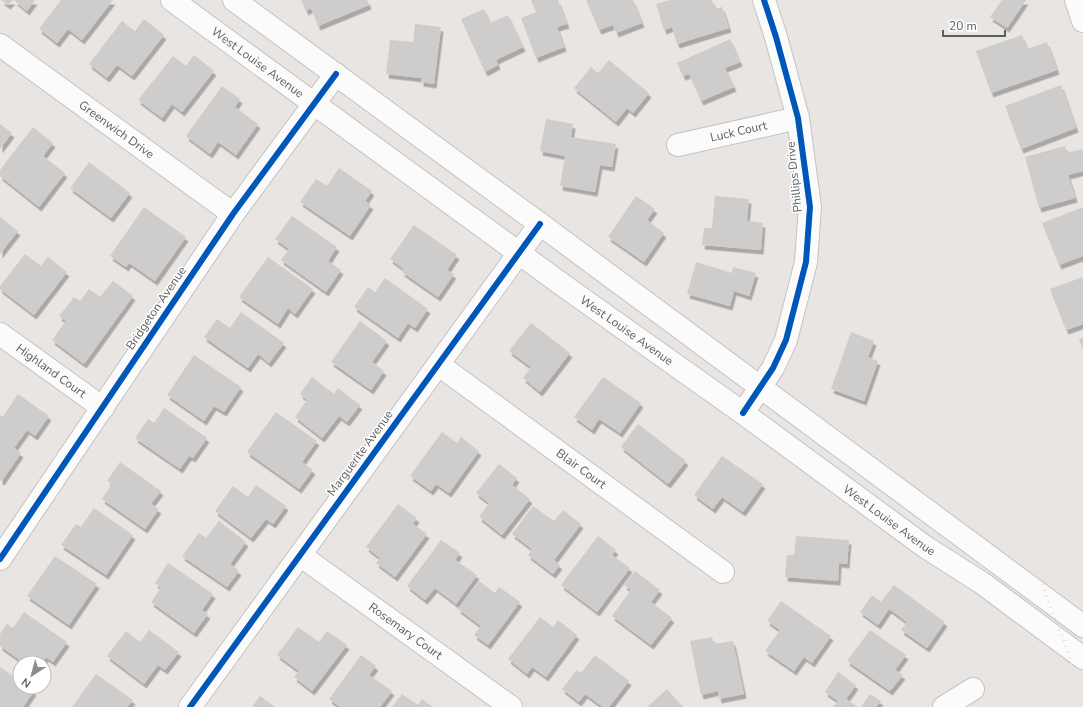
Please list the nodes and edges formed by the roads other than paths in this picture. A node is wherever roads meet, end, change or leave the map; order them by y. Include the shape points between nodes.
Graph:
1 (172, 0) edge
2 (234, 0) edge
3 (764, 0) edge
4 (0, 45) edge
5 (336, 74) junction
6 (315, 105) junction
7 (798, 118) junction
8 (678, 145) dead end
9 (233, 214) junction
10 (540, 224) junction
11 (518, 252) junction
12 (0, 334) edge
13 (439, 365) junction
14 (761, 387) junction
15 (103, 408) junction
16 (743, 413) junction
17 (300, 555) junction
18 (0, 559) edge
19 (723, 572) dead end
20 (1083, 626) edge
21 (1083, 658) edge
22 (973, 689) dead end
23 (194, 702) edge
24 (511, 707) edge
25 (944, 707) edge

1 - 6 street, West Louise Avenue
2 - 5 street
3 - 7 street, Phillips Drive
4 - 9 street, Greenwich Drive
5 - 6 street, Bridgeton Avenue
5 - 10 street
6 - 9 street, Bridgeton Avenue
6 - 11 street, West Louise Avenue
7 - 8 street, Luck Court
7 - 14 street, Phillips Drive via 810,207 806,262 786,340
9 - 15 street, Bridgeton Avenue
10 - 11 street, Marguerite Avenue
10 - 14 street
11 - 13 street, Marguerite Avenue
11 - 16 street, West Louise Avenue
12 - 15 street, Highland Court
13 - 17 street, Marguerite Avenue
13 - 19 street, Blair Court
14 - 16 street, Phillips Drive
14 - 20 street
15 - 18 street, Bridgeton Avenue
16 - 21 street, West Louise Avenue via 924,546 982,583
17 - 23 street, Marguerite Avenue
17 - 24 street, Rosemary Court
22 - 25 street

